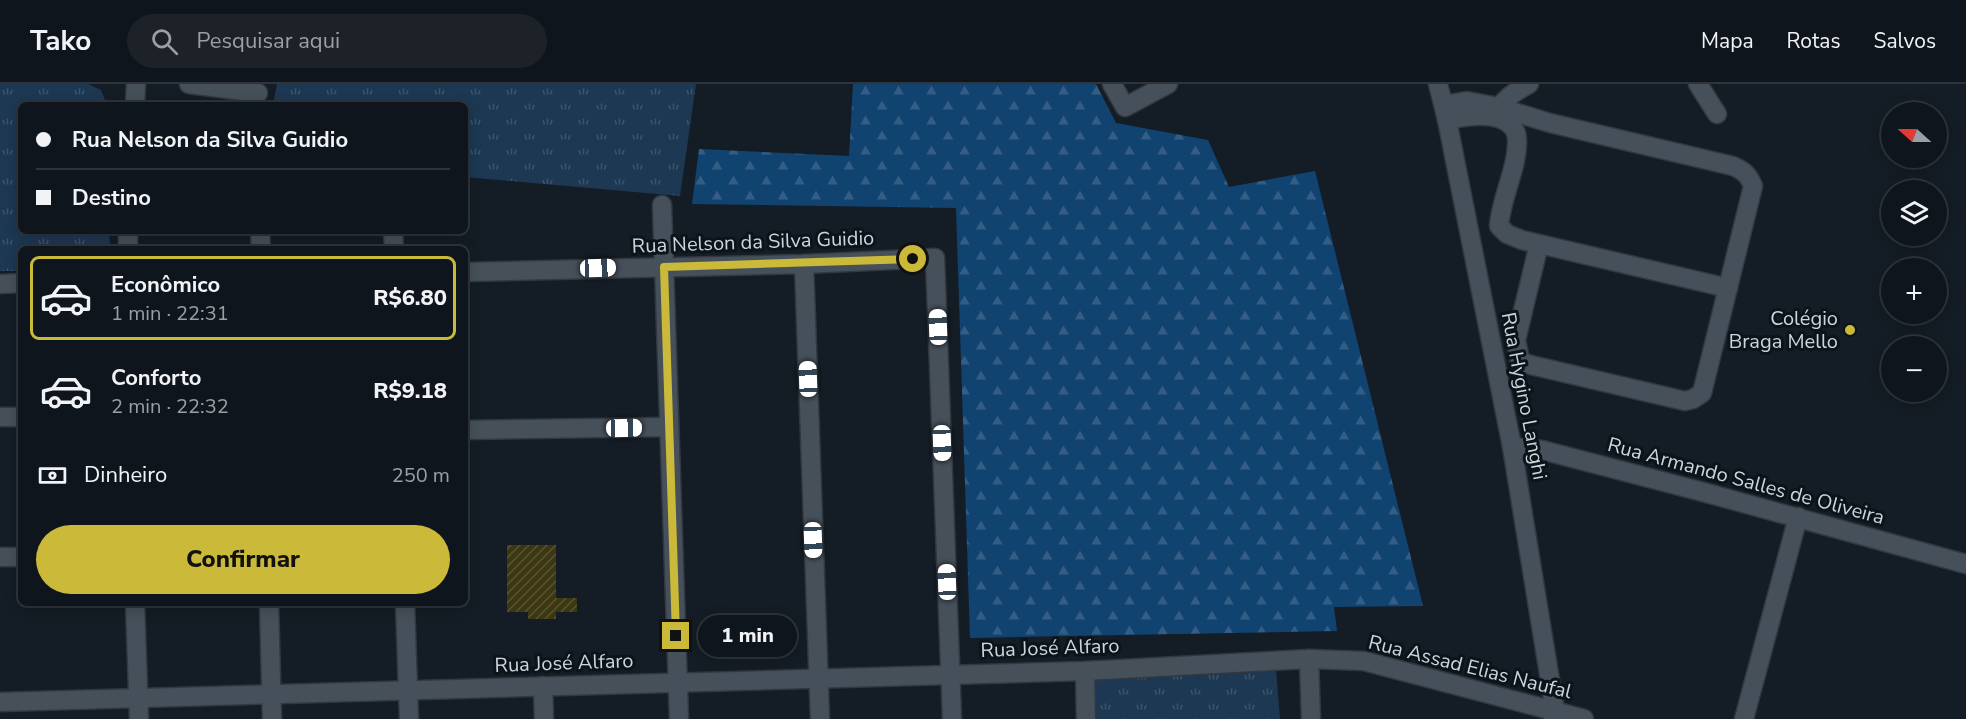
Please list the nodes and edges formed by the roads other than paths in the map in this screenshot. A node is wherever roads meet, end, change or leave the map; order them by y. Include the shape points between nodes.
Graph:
1 (136, 84) edge
2 (189, 84) edge
3 (1112, 84) edge
4 (1168, 84) edge
5 (1438, 84) edge
6 (1529, 84) edge
7 (1698, 84) edge
8 (259, 94) edge
9 (135, 102) edge
10 (1445, 112) junction
11 (1497, 112) junction
12 (1717, 114) dead end
13 (662, 205) dead end
14 (1539, 244) junction
15 (804, 264) junction
16 (664, 267) junction
17 (468, 272) edge
18 (18, 283) edge
19 (0, 284) edge
20 (1728, 288) junction
21 (0, 417) edge
22 (18, 417) edge
23 (669, 427) junction
24 (468, 430) edge
25 (1512, 447) junction
26 (1798, 517) junction
27 (0, 557) edge
28 (18, 557) edge
29 (1966, 564) edge
30 (135, 606) edge
31 (269, 606) edge
32 (405, 606) edge
33 (1309, 659) junction
34 (1085, 671) junction
35 (950, 674) junction
36 (818, 678) junction
37 (678, 682) junction
38 (543, 686) junction
39 (408, 690) junction
40 (271, 694) junction
41 (138, 698) junction
42 (0, 702) edge
43 (1554, 715) edge
44 (139, 719) edge
45 (272, 719) edge
46 (409, 719) edge
47 (544, 719) edge
48 (679, 719) edge
49 (820, 719) edge
50 (952, 719) edge
51 (1086, 719) edge
52 (1311, 719) edge
53 (1584, 719) edge
54 (1744, 719) edge

1 - 9 street
2 - 8 street
3 - 4 street via 1125,107
5 - 10 street, Rua Hygino Langhi
6 - 11 street
7 - 12 street
10 - 11 street via 1467,101
10 - 25 street, Rua Hygino Langhi
11 - 14 street via 1518,138 1499,226 1507,234
11 - 20 street via 1749,175 1753,186
13 - 16 street
14 - 20 street
14 - 20 street via 1516,340 1520,361 1685,401 1702,393
15 - 16 street, Rua Nelson da Silva Guidio
15 - 35 street, Rua Nelson da Silva Guidio via 935,258
15 - 36 street
16 - 17 street, Rua Nelson da Silva Guidio
16 - 23 street
18 - 19 street
21 - 22 street
23 - 24 street
23 - 37 street
25 - 26 street, Rua Armando Salles de Oliveira via 1542,450
25 - 43 street, Rua Hygino Langhi
26 - 29 street, Rua Armando Salles de Oliveira
26 - 54 street
27 - 28 street
30 - 41 street
31 - 40 street
32 - 39 street
33 - 34 street, Rua José Alfaro
33 - 43 street, Rua Assad Elias Naufal via 1364,661
33 - 52 street
34 - 35 street, Rua José Alfaro
34 - 51 street
35 - 36 street, Rua José Alfaro
35 - 50 street
36 - 37 street, Rua José Alfaro
36 - 49 street
37 - 38 street, Rua José Alfaro
37 - 48 street
38 - 39 street, Rua José Alfaro
38 - 47 street
39 - 40 street, Rua José Alfaro
39 - 46 street
40 - 41 street, Rua José Alfaro
40 - 45 street
41 - 42 street, Rua José Alfaro
41 - 44 street
43 - 53 street, Rua Assad Elias Naufal

